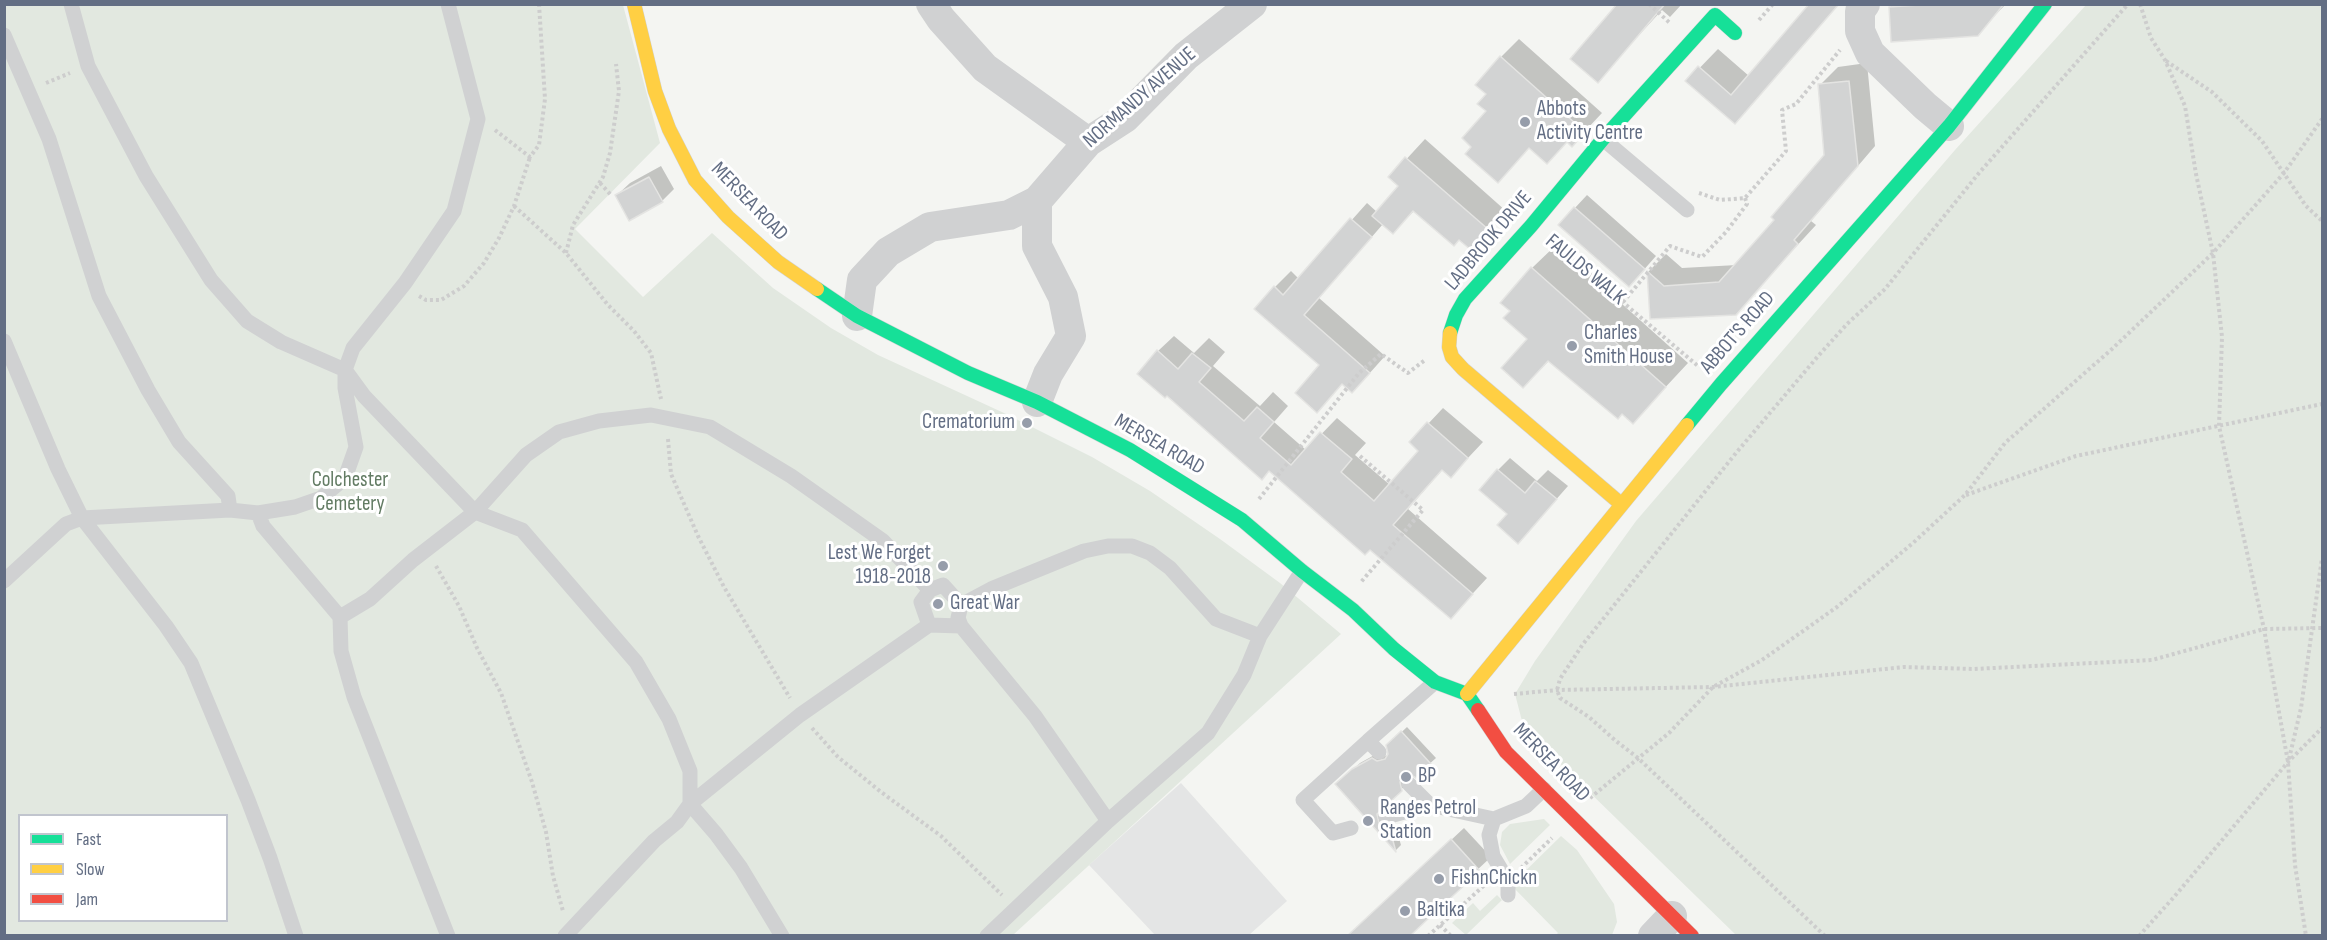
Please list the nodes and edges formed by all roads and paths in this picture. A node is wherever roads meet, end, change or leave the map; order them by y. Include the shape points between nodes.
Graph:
1 (71, 4) edge
2 (448, 4) edge
3 (539, 4) edge
4 (634, 4) edge
5 (931, 4) edge
6 (1252, 4) edge
7 (1865, 4) edge
8 (2045, 4) edge
9 (2128, 4) edge
10 (2140, 4) edge
11 (1735, 33) dead end
12 (4, 35) edge
13 (1840, 50) dead end
14 (615, 53) dead end
15 (2165, 60) junction
16 (88, 66) junction
17 (29, 90) junction
18 (478, 119) junction
19 (2322, 119) edge
20 (1949, 126) junction
21 (1603, 139) junction
22 (1088, 142) junction
23 (530, 157) junction
24 (2284, 173) junction
25 (600, 183) junction
26 (611, 195) dead end
27 (1671, 197) junction
28 (1745, 198) junction
29 (1037, 201) junction
30 (514, 206) junction
31 (1687, 210) dead end
32 (2322, 221) edge
33 (1531, 226) junction
34 (566, 253) junction
35 (2213, 253) junction
36 (405, 283) junction
37 (1623, 302) junction
38 (857, 316) junction
39 (4, 341) edge
40 (1449, 347) junction
41 (345, 370) junction
42 (1721, 384) junction
43 (1037, 402) junction
44 (2322, 404) edge
45 (666, 418) junction
46 (2219, 426) junction
47 (1360, 456) dead end
48 (1965, 495) junction
49 (1621, 504) junction
50 (230, 510) junction
51 (475, 512) junction
52 (258, 513) junction
53 (82, 518) junction
54 (1242, 520) junction
55 (426, 549) junction
56 (2322, 558) edge
57 (1302, 571) junction
58 (4, 581) edge
59 (930, 590) junction
60 (961, 605) junction
61 (1353, 610) junction
62 (340, 617) junction
63 (929, 625) junction
64 (961, 626) junction
65 (2322, 628) edge
66 (2264, 629) junction
67 (2314, 629) junction
68 (1260, 636) junction
69 (1436, 682) junction
70 (1713, 687) junction
71 (1557, 690) junction
72 (1467, 694) junction
73 (1515, 694) dead end
74 (2322, 728) edge
75 (1638, 758) junction
76 (2288, 762) junction
77 (1409, 784) dead end
78 (1544, 789) junction
79 (690, 804) junction
80 (1430, 805) junction
81 (1574, 817) junction
82 (1386, 818) dead end
83 (1494, 819) junction
84 (1108, 821) junction
85 (1351, 828) dead end
86 (1506, 882) junction
87 (1440, 925) junction
88 (1672, 929) edge
89 (567, 933) edge
90 (296, 936) edge
91 (448, 936) edge
92 (782, 936) edge
93 (987, 936) edge
94 (1428, 936) edge
95 (1451, 936) edge
96 (1825, 936) edge
97 (2139, 936) edge
98 (2306, 936) edge

1 - 16 lane
2 - 18 lane
3 - 23 path via 545,99 539,145
4 - 38 street, MERSEA ROAD via 655,91 695,180 728,217 778,262
5 - 22 street via 985,68
6 - 22 street, NORMANDY AVENUE via 1186,56 1125,118
7 - 20 street via 1860,11 1860,31 1870,53
8 - 20 street, ABBOT'S ROAD
9 - 71 path via 1979,173 1886,289 1819,355 1736,453 1584,644
10 - 15 path via 2151,38
11 - 21 street, LADBROOK DRIVE via 1715,15
12 - 17 lane
13 - 28 path via 1796,104 1782,110 1786,151
14 - 25 path via 619,91 615,128
15 - 24 path via 2212,92 2262,141
15 - 35 path via 2185,105
16 - 17 path
16 - 41 lane via 146,176 211,280 247,321 281,342
17 - 50 lane via 49,139 99,296 179,442 228,496
18 - 23 path
18 - 36 lane via 454,211
19 - 24 path
20 - 42 street, ABBOT'S ROAD
21 - 27 lane
21 - 33 street, LADBROOK DRIVE
22 - 29 street, NORMANDY AVENUE
23 - 30 path
24 - 32 path via 2306,206
24 - 35 path
25 - 26 path
25 - 34 path via 573,225
27 - 28 path via 1691,191 1720,200
27 - 31 lane
28 - 37 path via 1747,204 1702,256 1670,246
29 - 38 street, NORMANDY AVENUE via 1009,215 930,227 888,252 862,280
29 - 43 street via 1037,246 1063,297 1071,336
30 - 34 path
30 - 36 path via 484,263 464,286 441,300 426,300
33 - 37 path, FAULDS WALK
33 - 40 street, LADBROOK DRIVE via 1465,299 1456,315
34 - 45 path via 651,353
35 - 46 path via 2222,337
35 - 48 path via 2005,443
36 - 41 lane via 353,348
37 - 42 path, FAULDS WALK
38 - 43 street, MERSEA ROAD via 968,373
39 - 53 lane
40 - 49 street via 1463,369
40 - 54 path via 1408,373 1381,354 1359,373
41 - 51 lane via 364,396
41 - 52 lane via 356,447 345,478 321,498
42 - 49 street, ABBOT'S ROAD
43 - 54 street, MERSEA ROAD via 1130,450
44 - 46 path
45 - 51 lane via 651,415 599,421 559,432 526,456
45 - 59 lane via 710,427 791,476 883,541
46 - 48 path via 2076,456
46 - 66 path
47 - 61 path via 1423,510 1355,590
48 - 70 path via 1838,607 1762,660
49 - 72 street, ABBOT'S ROAD
50 - 52 lane
50 - 53 lane
51 - 55 lane
51 - 79 lane via 522,530 636,662 669,718 690,771
52 - 62 lane via 263,526
53 - 58 lane via 66,524
53 - 90 lane via 190,663 259,829
54 - 57 street, MERSEA ROAD
55 - 62 lane via 370,599
55 - 89 path via 501,693 546,832
56 - 67 path
57 - 61 street, MERSEA ROAD
57 - 68 lane
59 - 60 lane via 943,585
59 - 63 lane via 921,602
60 - 64 lane
60 - 68 lane via 1084,551 1132,546 1170,568 1216,620
61 - 69 street, MERSEA ROAD
62 - 91 lane via 341,651 354,697
63 - 64 lane
63 - 79 lane via 800,715
64 - 84 lane via 1035,716
65 - 67 path
66 - 67 path
66 - 70 path via 2152,660 1974,669 1904,668
66 - 76 path
67 - 76 path
68 - 84 lane via 1244,675 1208,733
69 - 72 street, MERSEA ROAD
69 - 85 lane via 1374,746 1303,800 1333,833
70 - 71 path
70 - 75 path
71 - 73 path
71 - 75 path via 1560,698
72 - 78 street, MERSEA ROAD via 1506,752
74 - 76 path
75 - 81 path via 1592,796
75 - 96 path
76 - 97 path
76 - 98 path via 2295,865
77 - 80 lane
78 - 81 street, MERSEA ROAD
78 - 83 lane via 1526,806
79 - 89 lane via 677,822
79 - 92 lane via 741,868
80 - 82 lane
80 - 83 lane
81 - 86 path
81 - 88 street, MERSEA ROAD
83 - 86 lane via 1489,835 1493,856
84 - 93 lane
86 - 87 path
87 - 94 path
87 - 95 path

